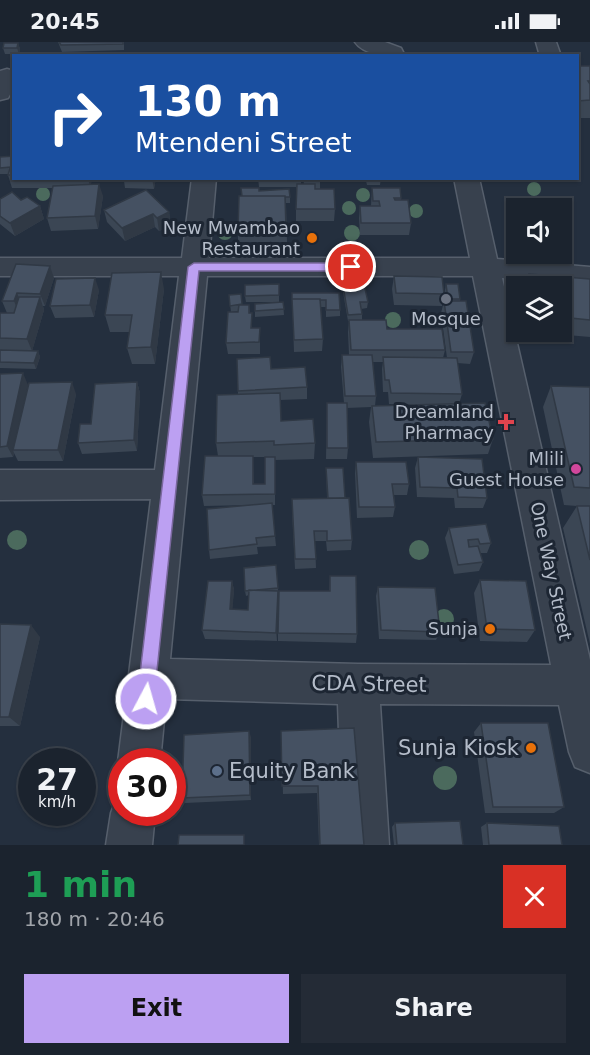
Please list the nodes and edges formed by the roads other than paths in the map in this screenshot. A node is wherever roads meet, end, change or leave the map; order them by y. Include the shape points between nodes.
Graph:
1 (365, 42) edge
2 (398, 50) edge
3 (204, 180) edge
4 (466, 180) edge
5 (0, 267) edge
6 (194, 267) junction
7 (485, 267) junction
8 (590, 278) edge
9 (170, 484) junction
10 (0, 485) edge
11 (148, 678) junction
12 (358, 684) junction
13 (583, 685) edge
14 (140, 748) edge
15 (590, 752) edge
16 (131, 826) edge
17 (129, 845) edge
18 (366, 845) edge

1 - 2 street
3 - 6 street
4 - 7 street, One Way Street
5 - 6 street
6 - 7 street
6 - 9 street
7 - 8 street
7 - 13 street, One Way Street
9 - 10 street
9 - 11 street
11 - 12 street, CDA Street
11 - 14 street
12 - 13 street, CDA Street
12 - 18 street
13 - 15 street, One Way Street
16 - 17 street

